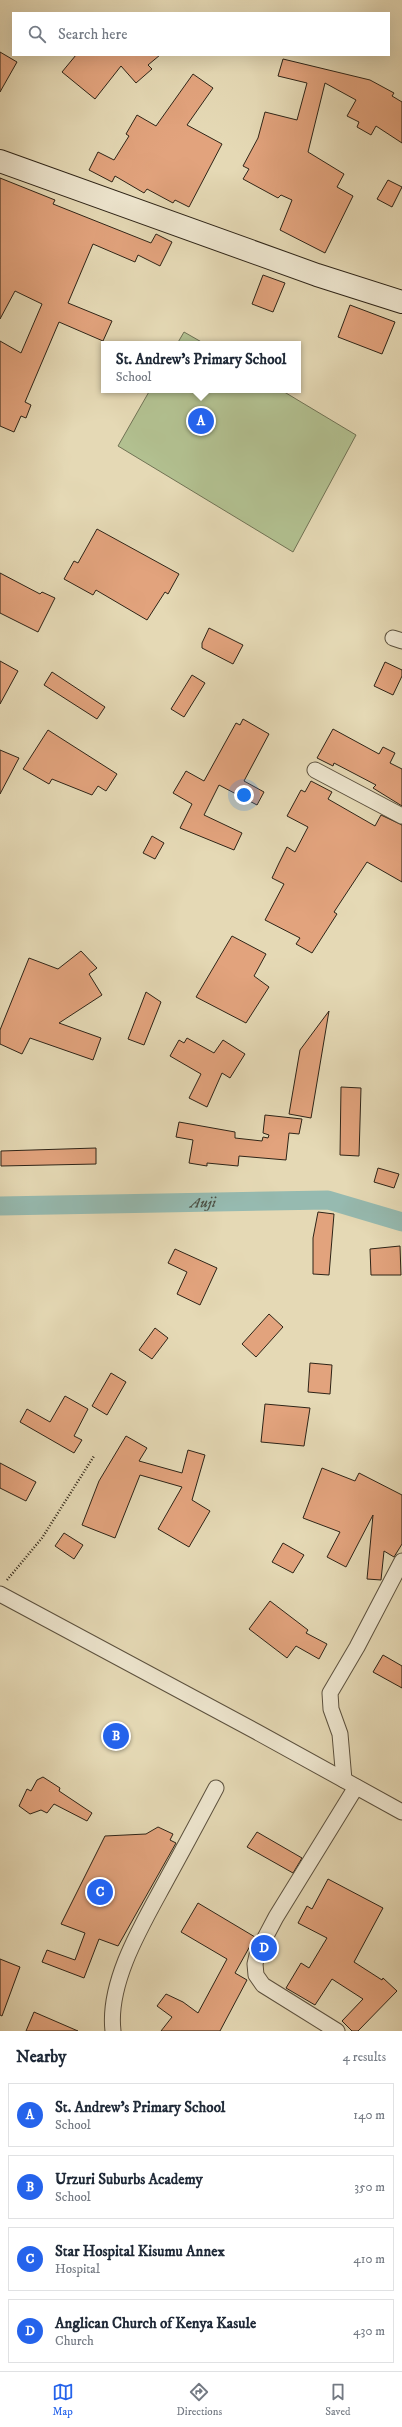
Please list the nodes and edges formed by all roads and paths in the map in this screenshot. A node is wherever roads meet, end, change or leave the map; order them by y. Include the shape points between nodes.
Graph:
1 (0, 161) edge
2 (402, 302) edge
3 (315, 770) dead end
4 (402, 816) edge
5 (94, 1456) dead end
6 (402, 1561) edge
7 (2, 1589) edge
8 (350, 1783) junction
9 (216, 1788) dead end
10 (402, 1812) edge
11 (113, 2031) edge
12 (337, 2031) edge

1 - 2 street via 317,275
3 - 4 street
5 - 7 path via 42,1538
6 - 8 street via 330,1692 331,1709 340,1734
7 - 8 street
8 - 10 street
8 - 12 street via 258,1951 255,1964 256,1975 263,1985
9 - 11 street via 142,1926 128,1958 116,1996

